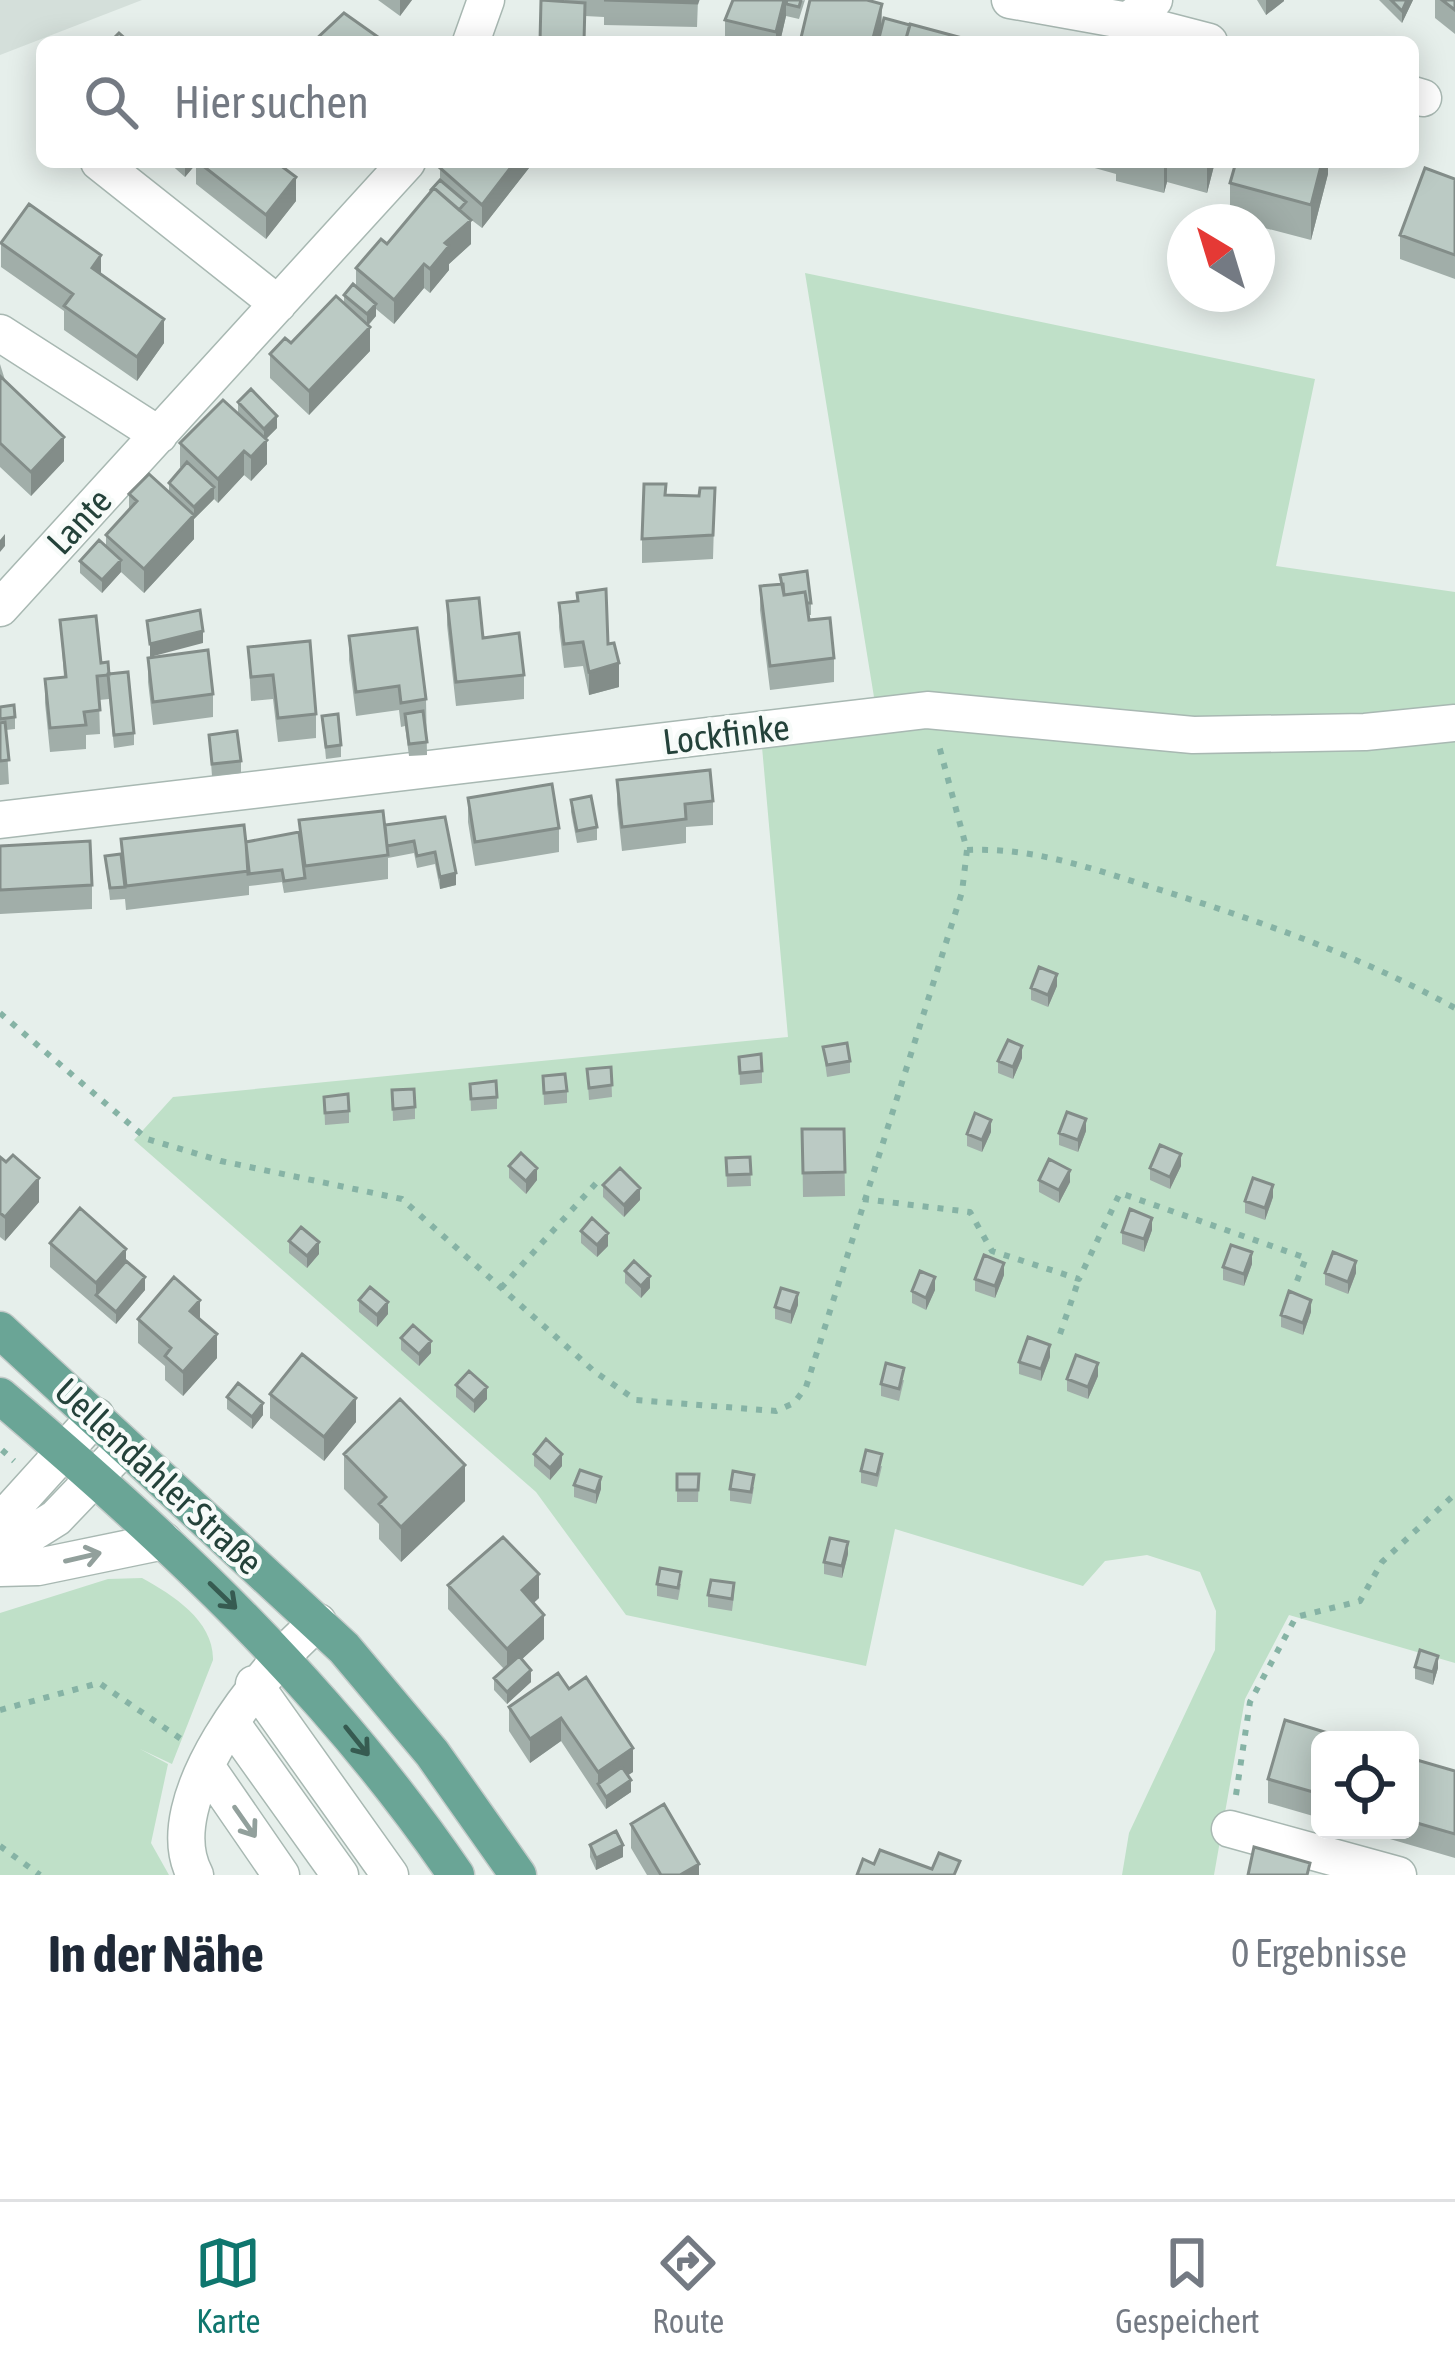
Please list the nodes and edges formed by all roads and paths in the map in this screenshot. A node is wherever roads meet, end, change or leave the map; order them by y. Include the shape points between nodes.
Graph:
1 (486, 0) edge
2 (1010, 0) edge
3 (1141, 10) edge
4 (473, 36) edge
5 (1196, 36) edge
6 (107, 168) edge
7 (401, 168) edge
8 (278, 304) junction
9 (0, 333) edge
10 (159, 435) junction
11 (0, 608) edge
12 (927, 710) junction
13 (1455, 723) edge
14 (0, 820) edge
15 (967, 850) junction
16 (1455, 1008) edge
17 (0, 1013) edge
18 (599, 1180) dead end
19 (863, 1199) junction
20 (1079, 1279) junction
21 (1297, 1281) dead end
22 (501, 1288) junction
23 (0, 1330) edge
24 (1060, 1334) dead end
25 (0, 1396) edge
26 (96, 1416) junction
27 (124, 1446) junction
28 (65, 1453) junction
29 (95, 1478) junction
30 (1455, 1494) edge
31 (0, 1522) edge
32 (164, 1541) junction
33 (0, 1552) edge
34 (0, 1568) edge
35 (319, 1622) junction
36 (281, 1653) junction
37 (254, 1684) junction
38 (0, 1710) edge
39 (232, 1724) junction
40 (201, 1758) junction
41 (1230, 1829) joint
42 (0, 1846) edge
43 (504, 1867) edge
44 (40, 1875) edge
45 (195, 1875) edge
46 (281, 1875) edge
47 (340, 1875) edge
48 (390, 1875) edge
49 (456, 1875) edge
50 (1398, 1875) edge

1 - 4 street
2 - 3 street
3 - 5 street
6 - 8 street
7 - 8 street, Lante
8 - 10 street, Lante
9 - 10 street
10 - 11 street, Lante
12 - 13 street, Lockfinke via 1193,735
12 - 14 street, Lockfinke
12 - 15 path
15 - 16 path via 1015,848 1253,919
15 - 19 path via 962,892
17 - 22 path via 147,1139 401,1199
18 - 22 path
19 - 20 path via 970,1213 992,1251
19 - 22 path via 806,1387 776,1411 637,1400
20 - 21 path via 1120,1192 1306,1258
20 - 24 path
23 - 26 main road, Uellendahler Straße
25 - 28 main road, Uellendahler Straße
26 - 27 main road, Uellendahler Straße
26 - 28 street
27 - 29 street
27 - 35 main road, Uellendahler Straße
28 - 29 main road, Uellendahler Straße
28 - 31 street
29 - 32 main road, Uellendahler Straße
29 - 33 street via 56,1518
30 - 41 path via 1382,1562 1360,1601 1296,1617 1250,1702
34 -> 32 street
32 -> 36 main road, Uellendahler Straße
35 - 36 street
35 - 43 main road, Uellendahler Straße via 419,1737
36 - 37 street
36 -> 49 main road, Uellendahler Straße
37 - 39 street
37 - 48 street
38 - 40 path via 99,1683
39 - 40 street
39 - 47 street
40 - 45 street via 184,1822 184,1854
40 -> 46 street
41 - 50 street
42 - 44 path

